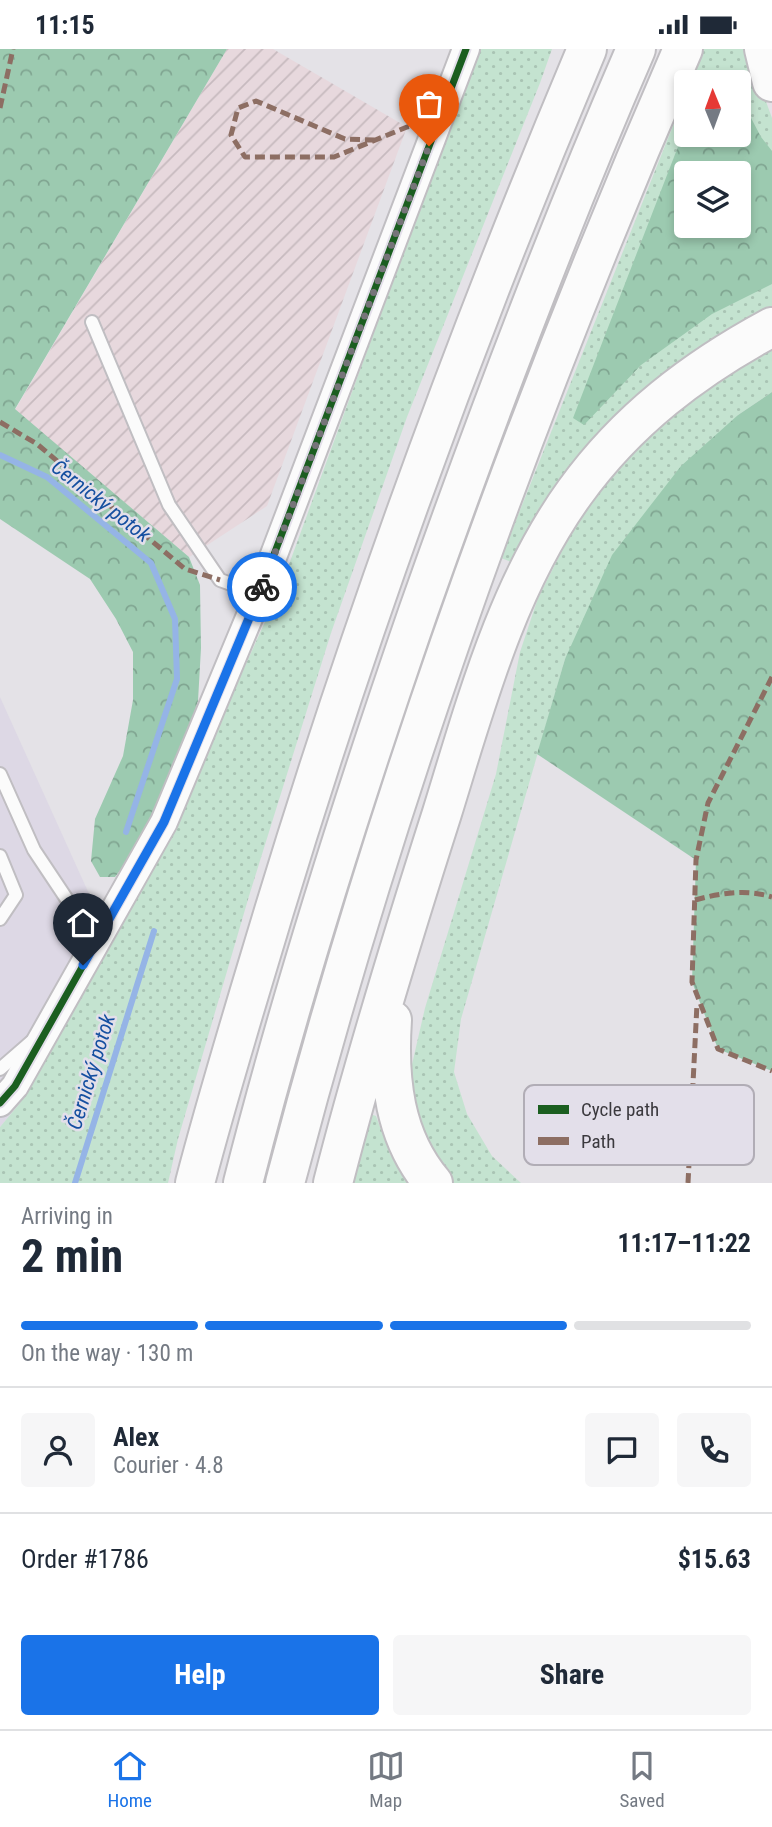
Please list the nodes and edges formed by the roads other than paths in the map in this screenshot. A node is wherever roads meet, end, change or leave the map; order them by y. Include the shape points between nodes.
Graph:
1 (466, 49) edge
2 (576, 49) edge
3 (587, 49) edge
4 (636, 49) edge
5 (683, 49) edge
6 (764, 49) edge
7 (772, 82) edge
8 (567, 96) junction
9 (92, 321) dead end
10 (772, 327) edge
11 (259, 594) junction
12 (0, 774) edge
13 (0, 856) edge
14 (0, 919) edge
15 (96, 943) junction
16 (395, 962) junction
17 (45, 1030) junction
18 (0, 1069) edge
19 (0, 1103) edge
20 (195, 1183) edge
21 (243, 1183) edge
22 (285, 1183) edge
23 (333, 1183) edge
24 (433, 1183) edge

1 - 11 street
2 - 8 highway
3 - 8 highway
4 - 21 highway via 480,436 412,631 326,889
5 - 22 highway via 520,450 425,714 362,911
6 - 7 highway
8 - 20 highway via 452,383 368,616 238,1030
9 - 11 lane via 169,505 220,580
10 - 16 highway via 703,368 645,413 596,464 554,523 519,590 487,674
11 - 15 street via 164,822
12 - 15 lane via 34,850
13 - 14 lane via 16,895
15 - 17 street
16 - 23 highway
16 - 24 highway via 390,1050 394,1100 408,1143
17 - 18 lane
17 - 19 street via 15,1086

